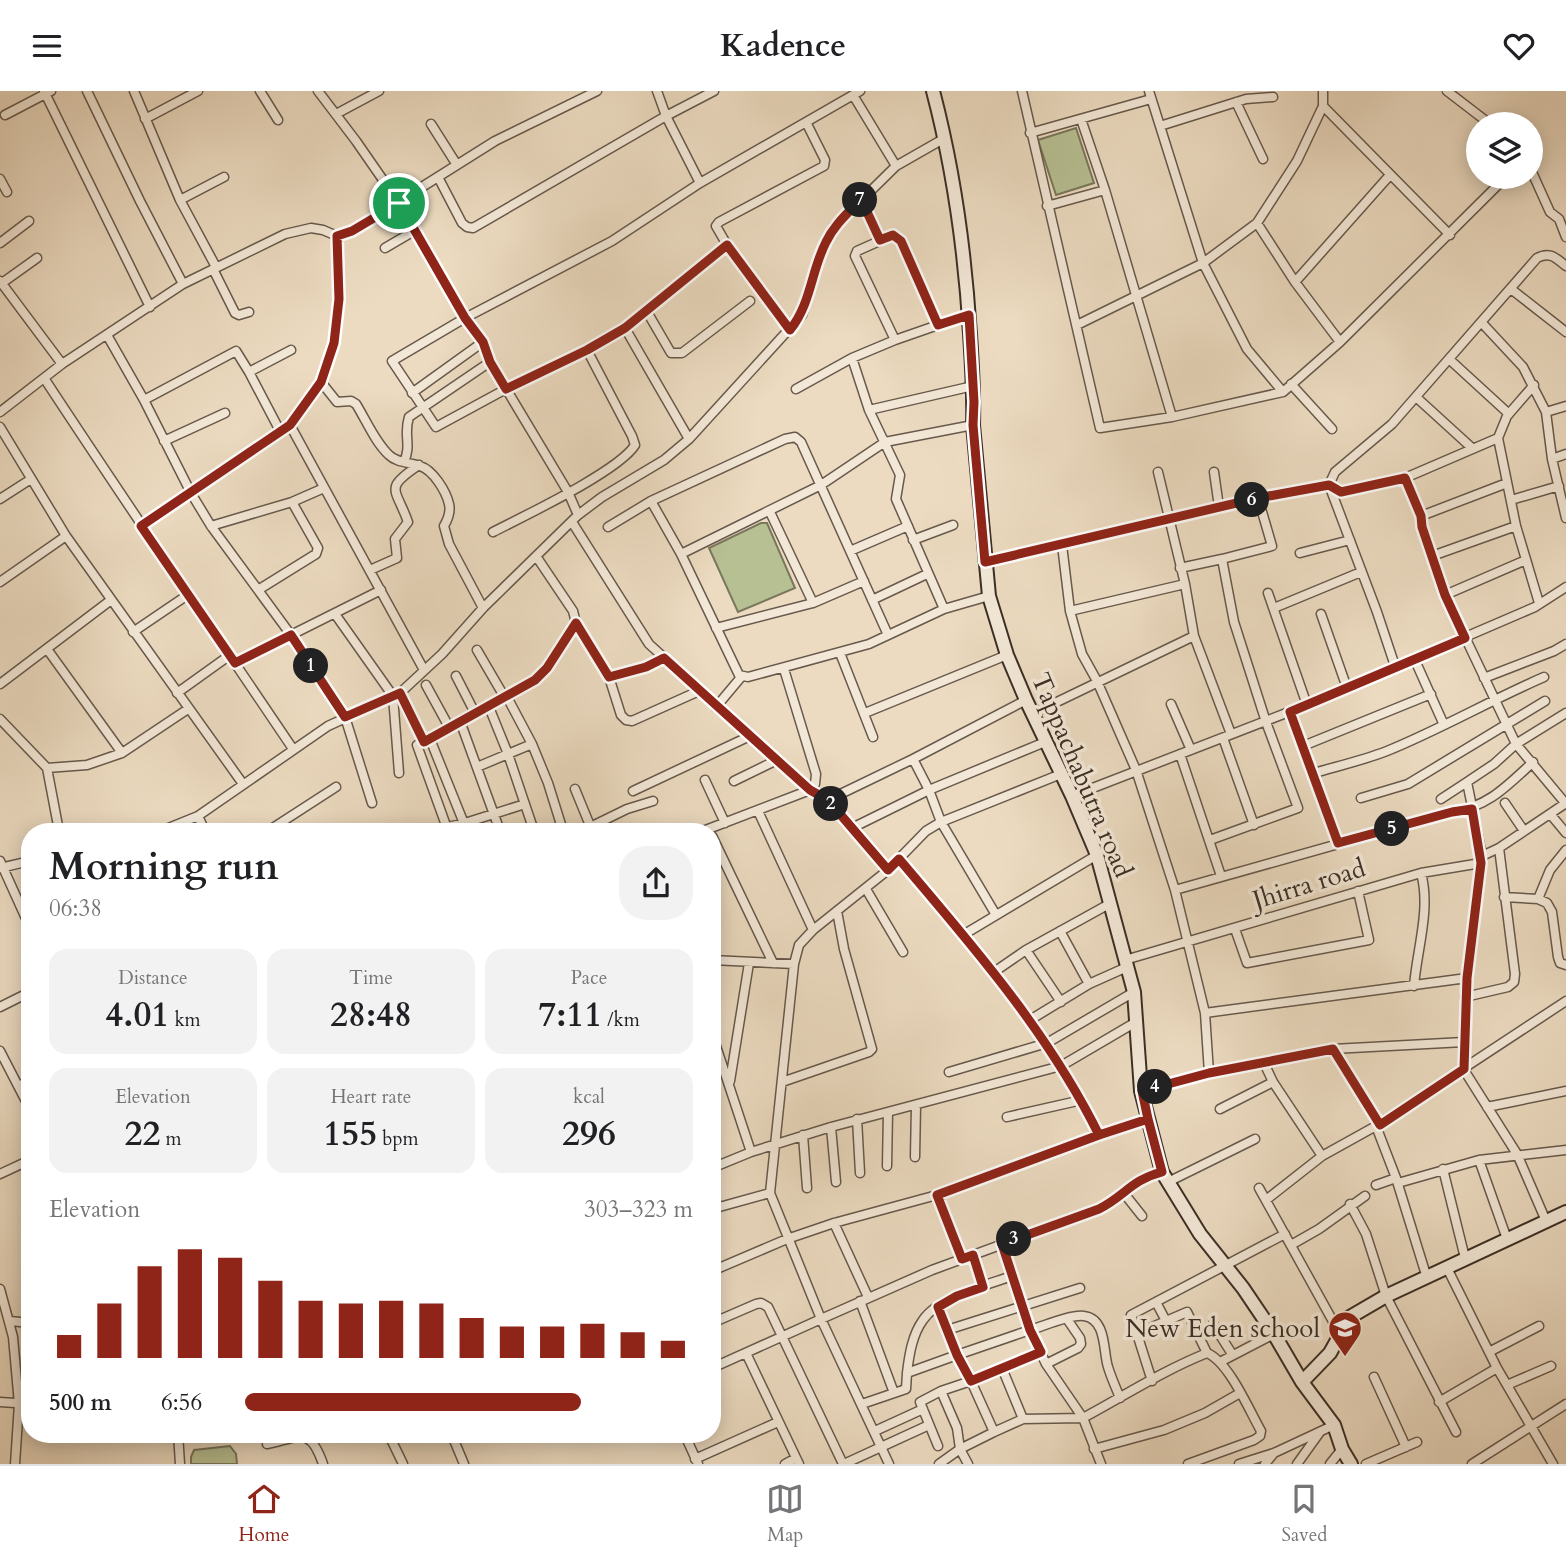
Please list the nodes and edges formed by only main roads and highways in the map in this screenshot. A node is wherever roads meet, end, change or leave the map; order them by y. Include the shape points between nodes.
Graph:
1 (933, 91) edge
2 (1566, 1212) edge
3 (1302, 1382) junction
4 (1351, 1464) edge

1 - 3 main road, Tappachabutra road via 966,270 973,425 989,596 1007,655 1097,855 1134,992 1142,1091 1165,1177 1200,1234 1274,1333
2 - 3 main road via 1350,1317 1330,1353
3 - 4 main road, Tappachabutra road via 1334,1425

